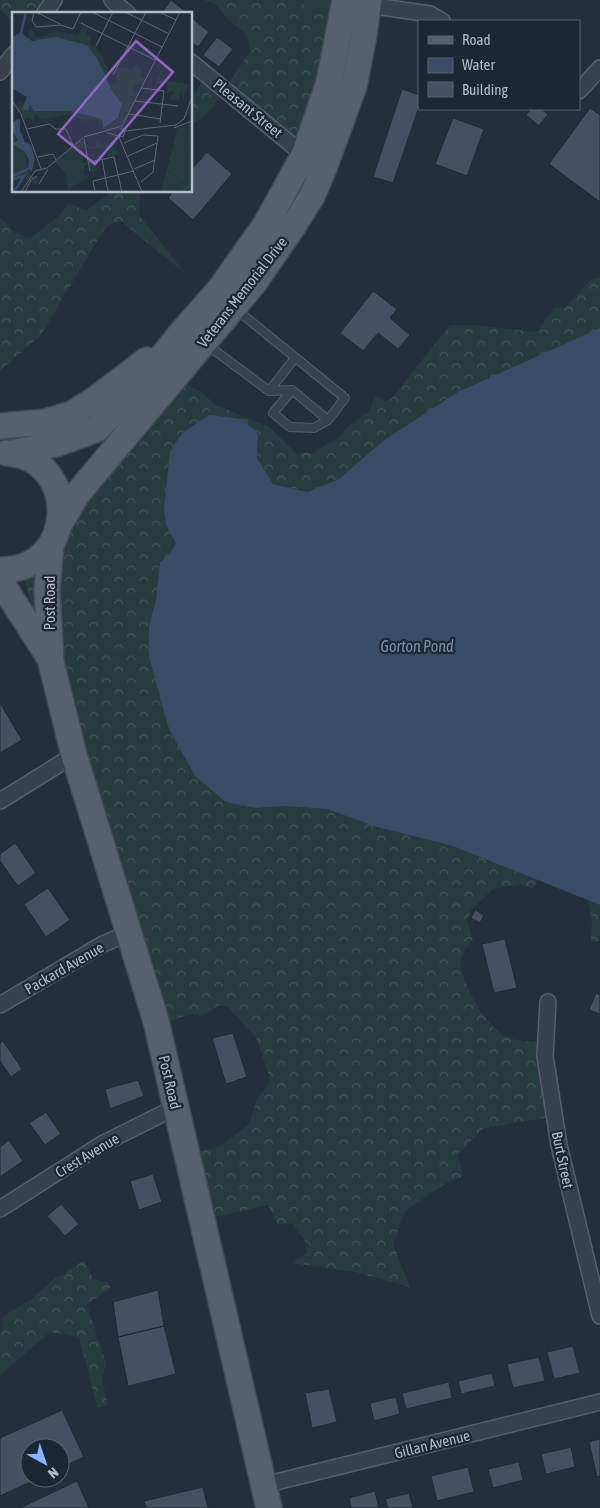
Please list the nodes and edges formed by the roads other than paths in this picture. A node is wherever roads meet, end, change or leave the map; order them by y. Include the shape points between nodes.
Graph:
1 (54, 0) edge
2 (112, 0) edge
3 (360, 2) edge
4 (45, 12) edge
5 (126, 12) edge
6 (440, 20) edge
7 (12, 57) edge
8 (192, 63) edge
9 (600, 68) edge
10 (0, 72) edge
11 (580, 90) edge
12 (304, 155) junction
13 (233, 307) junction
14 (177, 338) junction
15 (204, 342) junction
16 (296, 358) junction
17 (292, 390) junction
18 (269, 391) junction
19 (328, 420) junction
20 (0, 426) edge
21 (6, 453) edge
22 (56, 534) junction
23 (0, 570) edge
24 (0, 581) edge
25 (51, 662) junction
26 (74, 755) junction
27 (0, 801) edge
28 (129, 933) junction
29 (548, 1002) dead end
30 (0, 1005) edge
31 (176, 1107) junction
32 (0, 1209) edge
33 (600, 1316) edge
34 (600, 1402) edge
35 (266, 1497) edge

1 - 4 street
2 - 5 street
3 - 6 street via 430,14
3 - 12 main road, Veterans Memorial Drive
3 - 13 main road, Veterans Memorial Drive via 363,40 354,86 324,168 312,196 292,228
7 - 10 street
8 - 12 street, Pleasant Street
9 - 11 street
12 - 14 main road, Veterans Memorial Drive via 266,224 220,289
13 - 15 main road, Veterans Memorial Drive
13 - 16 lane
14 - 20 main road via 72,414 46,422
14 - 21 main road, Veterans Memorial Drive via 135,390 97,429 56,444
15 - 18 lane
15 - 22 main road, Veterans Memorial Drive via 78,493
16 - 18 lane
16 - 19 lane via 345,398
17 - 18 lane
17 - 19 lane
17 - 19 lane via 273,413 290,427 314,428
21 - 22 main road, Post Road via 30,459 45,470 55,486 61,504
22 - 23 main road, Post Road via 40,557 26,566
22 - 25 main road, Post Road via 48,591
24 - 25 main road, Post Road
25 - 26 main road, Post Road
26 - 27 street
26 - 28 main road, Post Road
28 - 30 street, Packard Avenue via 103,944
28 - 31 main road, Post Road via 156,1021
29 - 33 street, Burt Street via 545,1056 559,1145
31 - 32 street, Crest Avenue via 102,1144
31 - 35 main road, Post Road
34 - 35 street, Gillan Avenue

